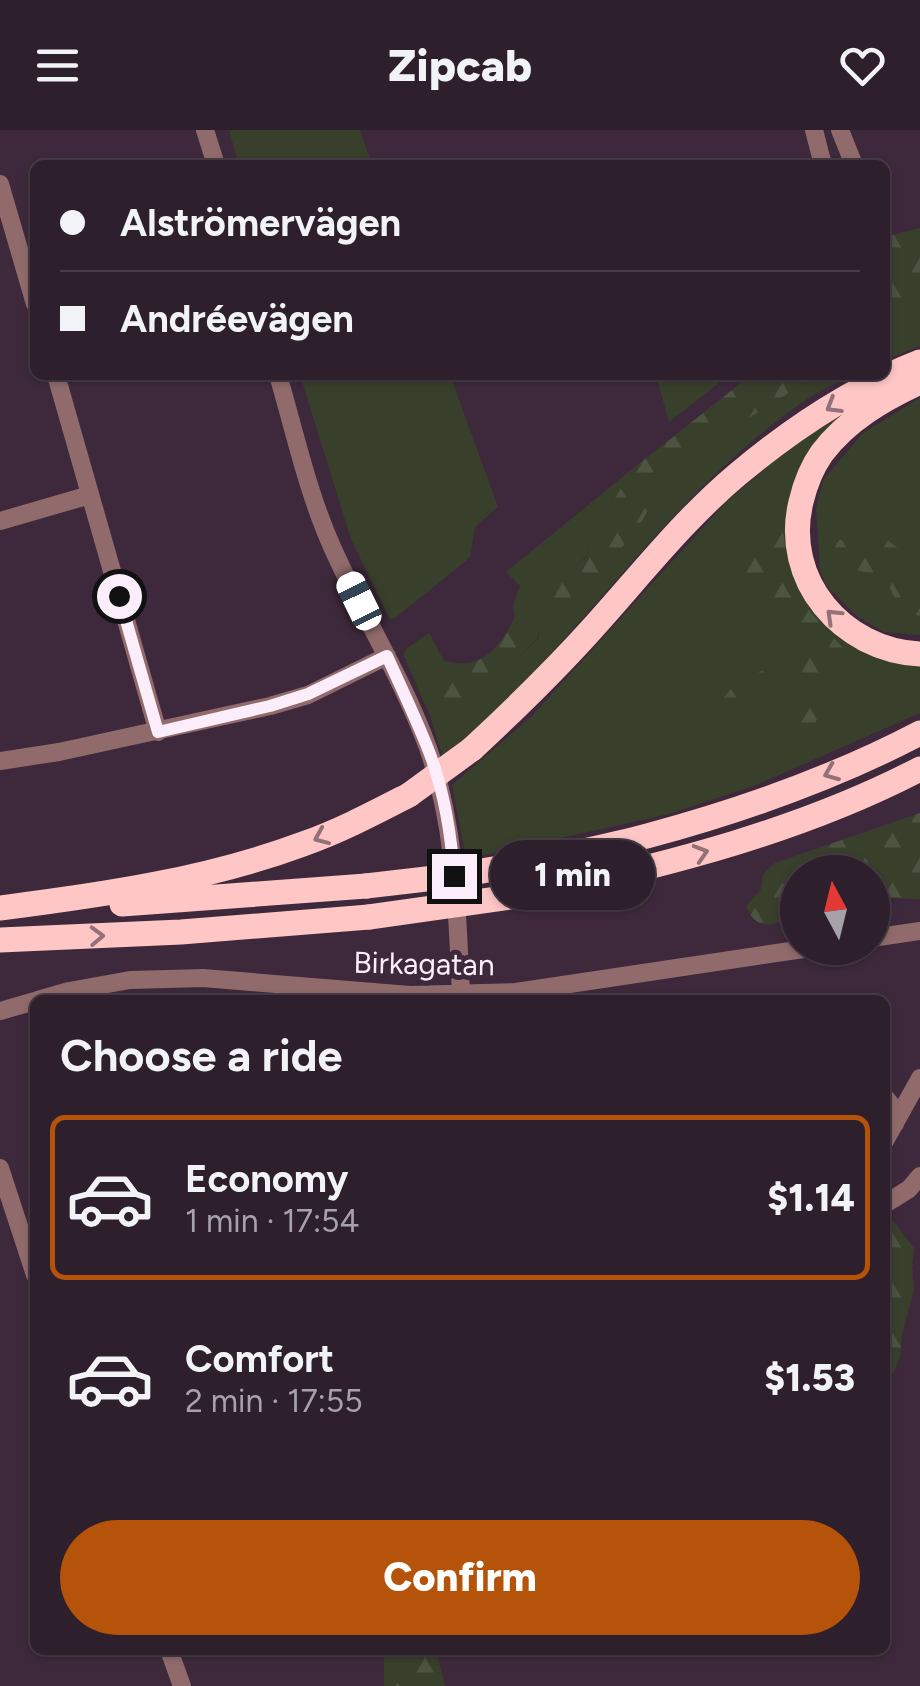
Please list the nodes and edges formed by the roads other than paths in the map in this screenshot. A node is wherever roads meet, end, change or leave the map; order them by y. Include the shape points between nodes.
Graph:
1 (206, 130) edge
2 (814, 130) edge
3 (840, 130) edge
4 (215, 160) edge
5 (821, 160) edge
6 (852, 160) edge
7 (0, 184) edge
8 (30, 287) edge
9 (920, 362) edge
10 (890, 374) edge
11 (57, 380) edge
12 (279, 380) edge
13 (879, 380) edge
14 (920, 382) edge
15 (90, 495) junction
16 (0, 521) edge
17 (920, 654) edge
18 (387, 656) junction
19 (158, 732) junction
20 (920, 734) edge
21 (0, 761) edge
22 (917, 771) edge
23 (0, 909) edge
24 (920, 931) edge
25 (890, 935) edge
26 (0, 940) edge
27 (780, 952) edge
28 (54, 995) edge
29 (398, 995) edge
30 (398, 995) edge
31 (461, 995) junction
32 (30, 1002) edge
33 (0, 1011) edge
34 (920, 1078) edge
35 (890, 1103) edge
36 (890, 1133) edge
37 (0, 1168) edge
38 (920, 1176) edge
39 (890, 1201) edge
40 (30, 1260) edge
41 (171, 1655) edge
42 (182, 1686) edge

1 - 4 street
2 - 5 street
3 - 6 street
7 - 8 street
9 -> 10 highway, bridge
11 - 15 street
12 - 18 street via 319,516
13 -> 23 highway, bridge via 791,432 736,476 530,695 472,749 409,794 304,844 240,864 118,892
17 -> 14 highway via 868,641 820,604 798,551 797,518 820,456 841,431
15 - 16 street
15 - 19 street
18 - 19 street via 308,694
18 - 31 street via 428,747 444,803
19 - 21 street
20 -> 23 highway, bridge via 757,803 534,862 366,886
26 -> 22 highway, bridge via 369,917 539,894 766,833
24 - 25 street
27 - 31 street, Birkagatan
28 - 29 street, Birkagatan via 130,980 203,978
30 - 31 street, Birkagatan
32 - 33 street, Birkagatan
34 - 36 street
35 - 36 street
37 - 40 street
38 - 39 street
41 - 42 street

